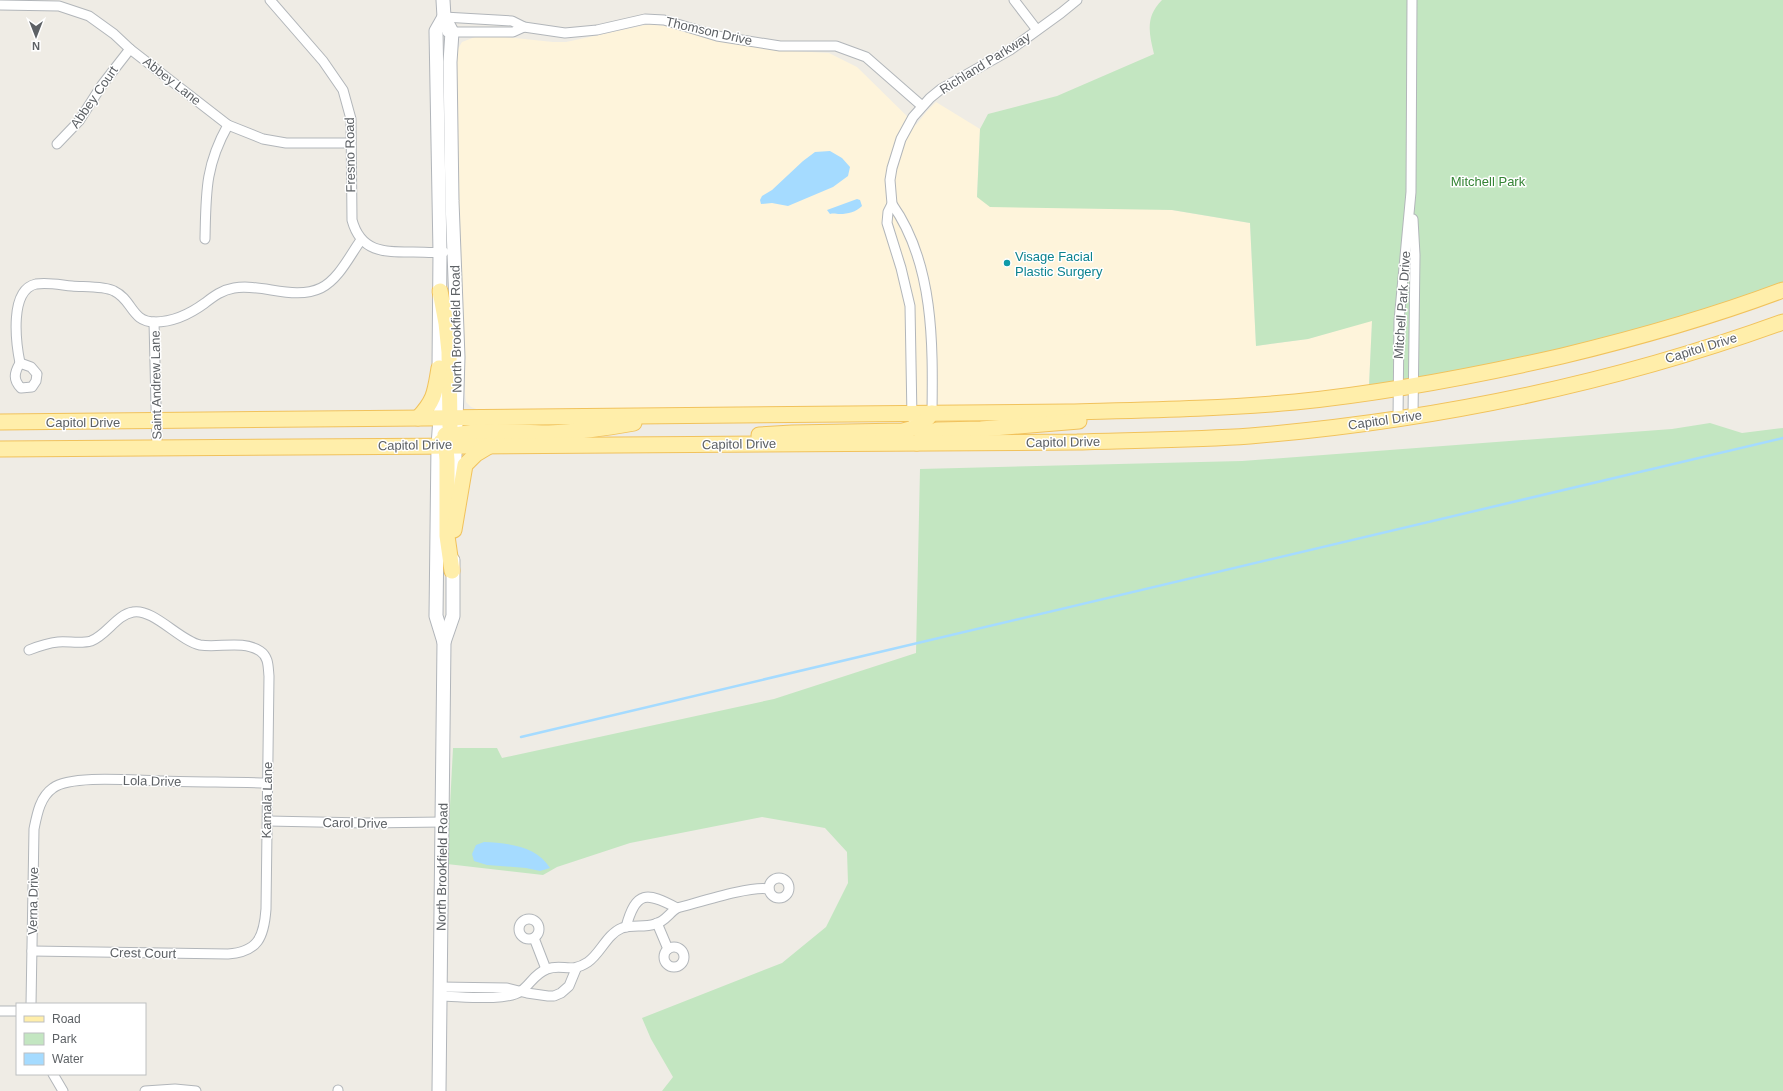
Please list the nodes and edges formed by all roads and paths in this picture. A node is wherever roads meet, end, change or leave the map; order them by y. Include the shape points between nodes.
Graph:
1 (270, 0) edge
2 (443, 0) edge
3 (1014, 0) edge
4 (1076, 0) edge
5 (1412, 0) edge
6 (32, 2) edge
7 (0, 5) edge
8 (444, 16) junction
9 (524, 27) junction
10 (1037, 30) junction
11 (436, 31) junction
12 (452, 32) junction
13 (130, 49) junction
14 (922, 106) junction
15 (228, 125) junction
16 (350, 143) junction
17 (57, 144) dead end
18 (1411, 192) junction
19 (892, 204) junction
20 (205, 239) dead end
21 (361, 240) junction
22 (454, 251) junction
23 (440, 253) junction
24 (1783, 290) edge
25 (440, 291) junction
26 (910, 306) junction
27 (927, 306) junction
28 (154, 322) junction
29 (1783, 322) edge
30 (20, 363) dead end
31 (439, 368) junction
32 (1413, 386) junction
33 (1398, 388) junction
34 (1133, 410) junction
35 (911, 413) junction
36 (932, 413) junction
37 (674, 416) junction
38 (1413, 416) junction
39 (418, 418) junction
40 (449, 418) junction
41 (1398, 419) junction
42 (0, 422) edge
43 (156, 422) junction
44 (916, 436) junction
45 (449, 441) junction
46 (491, 445) junction
47 (157, 447) junction
48 (0, 449) edge
49 (453, 533) junction
50 (452, 571) junction
51 (444, 642) junction
52 (29, 650) dead end
53 (267, 783) junction
54 (43, 799) joint
55 (268, 822) junction
56 (443, 822) junction
57 (769, 889) dead end
58 (677, 908) junction
59 (658, 924) junction
60 (626, 927) junction
61 (534, 938) dead end
62 (252, 948) joint
63 (668, 949) dead end
64 (32, 951) junction
65 (546, 969) junction
66 (576, 969) junction
67 (521, 991) junction
68 (440, 992) junction
69 (31, 1003) edge
70 (0, 1011) edge
71 (16, 1011) edge
72 (54, 1075) edge
73 (63, 1091) edge
74 (144, 1091) edge
75 (196, 1091) edge
76 (439, 1091) edge

1 - 16 street, Fresno Road via 323,61 343,90 351,119
2 - 8 street
3 - 10 street
4 - 10 street, Richland Parkway
5 - 18 street, Mitchell Park Drive
6 - 7 street, Abbey Lane
6 - 13 street, Abbey Lane via 59,6 89,16
8 - 9 street, Thomson Drive via 512,21
8 - 11 street, North Brookfield Road
8 - 12 street
9 - 12 street, Thomson Drive via 513,32
9 - 14 street, Thomson Drive via 564,33 596,30 645,19 664,20 717,36 780,46 836,46 866,57
10 - 14 street, Richland Parkway via 1004,53 942,88
11 - 12 street, Thomson Drive
11 - 23 street, North Brookfield Road
12 - 22 street, North Brookfield Road via 450,62
13 - 15 street, Abbey Lane
13 - 17 street, Abbey Court via 79,121
14 - 19 street, Richland Parkway via 906,128 896,153 890,180
15 - 16 street, Abbey Lane via 275,142
15 - 20 street via 209,170
16 - 21 street, Fresno Road via 352,220 354,230
18 - 32 street, Mitchell Park Drive via 1415,256
18 - 33 street, Mitchell Park Drive via 1399,320
19 - 26 street, Richland Parkway via 887,223
19 - 27 street, Richland Parkway via 916,254
21 - 23 street via 373,249 384,252
21 - 28 street, Saint Andrew Lane via 335,276 315,290 295,293 234,288 224,291 175,320
22 - 23 street
22 - 40 street, North Brookfield Road via 458,357
23 - 25 street, North Brookfield Road
24 - 32 main road via 1697,320 1595,348 1477,375
25 - 31 street, North Brookfield Road
25 - 40 main road via 449,352
26 - 27 street
26 - 35 street, Richland Parkway
27 - 36 street, Richland Parkway via 932,366
28 - 30 street via 141,320 124,297 113,290 36,284 23,292 19,300 17,326
28 - 43 street, Saint Andrew Lane
29 - 38 main road, Capitol Drive via 1711,346 1597,378 1484,404
31 - 39 main road via 434,397
31 - 40 street, North Brookfield Road
32 - 33 main road
32 - 38 street, Mitchell Park Drive
33 - 34 main road via 1288,402
33 - 41 street, Mitchell Park Drive
34 - 36 main road
34 - 44 main road via 1081,421 937,430
35 - 36 main road, Capitol Drive
35 - 37 main road, Capitol Drive
35 - 44 street, Richland Parkway
36 - 44 main road
37 - 40 main road, Capitol Drive
37 - 45 main road via 615,427 557,432 470,432
38 - 41 main road, Capitol Drive
39 - 40 main road, Capitol Drive
39 - 43 main road, Capitol Drive
40 - 45 main road
41 - 44 main road, Capitol Drive via 1218,438 1077,442
42 - 43 main road, Capitol Drive
43 - 47 street, Saint Andrew Lane
44 - 46 main road, Capitol Drive via 903,431 764,434 668,445
45 - 46 main road, Capitol Drive
45 - 47 main road, Capitol Drive via 328,446
45 - 49 street, North Brookfield Road
45 - 50 main road via 447,536
45 - 51 street, North Brookfield Road via 436,616
46 - 49 main road via 476,454 465,465
47 - 48 main road, Capitol Drive
49 - 50 street, North Brookfield Road
50 - 51 street, North Brookfield Road via 453,616
51 - 56 street, North Brookfield Road
52 - 53 street, Kamala Lane via 46,643 90,641 103,635 125,615 142,612 200,645 244,646 260,652 267,659 269,676
53 - 54 street, Lola Drive via 86,780 68,782 53,788
53 - 55 street, Kamala Lane
54 - 64 street, Verna Drive via 34,828
55 - 56 street, Carol Drive
55 - 62 street, Kamala Lane via 265,928
56 - 68 street, North Brookfield Road
57 - 58 street via 716,897
58 - 59 street
58 - 60 street via 657,898 642,899 636,903
59 - 60 street
59 - 63 street
60 - 66 street via 616,932 589,962
61 - 65 street
62 - 64 street, Crest Court via 228,954
64 - 69 street, Verna Drive
65 - 66 street
65 - 67 street
66 - 67 street via 569,986 554,996
67 - 68 street via 507,988
68 - 76 street, North Brookfield Road
70 - 71 street
72 - 73 street
74 - 75 street

